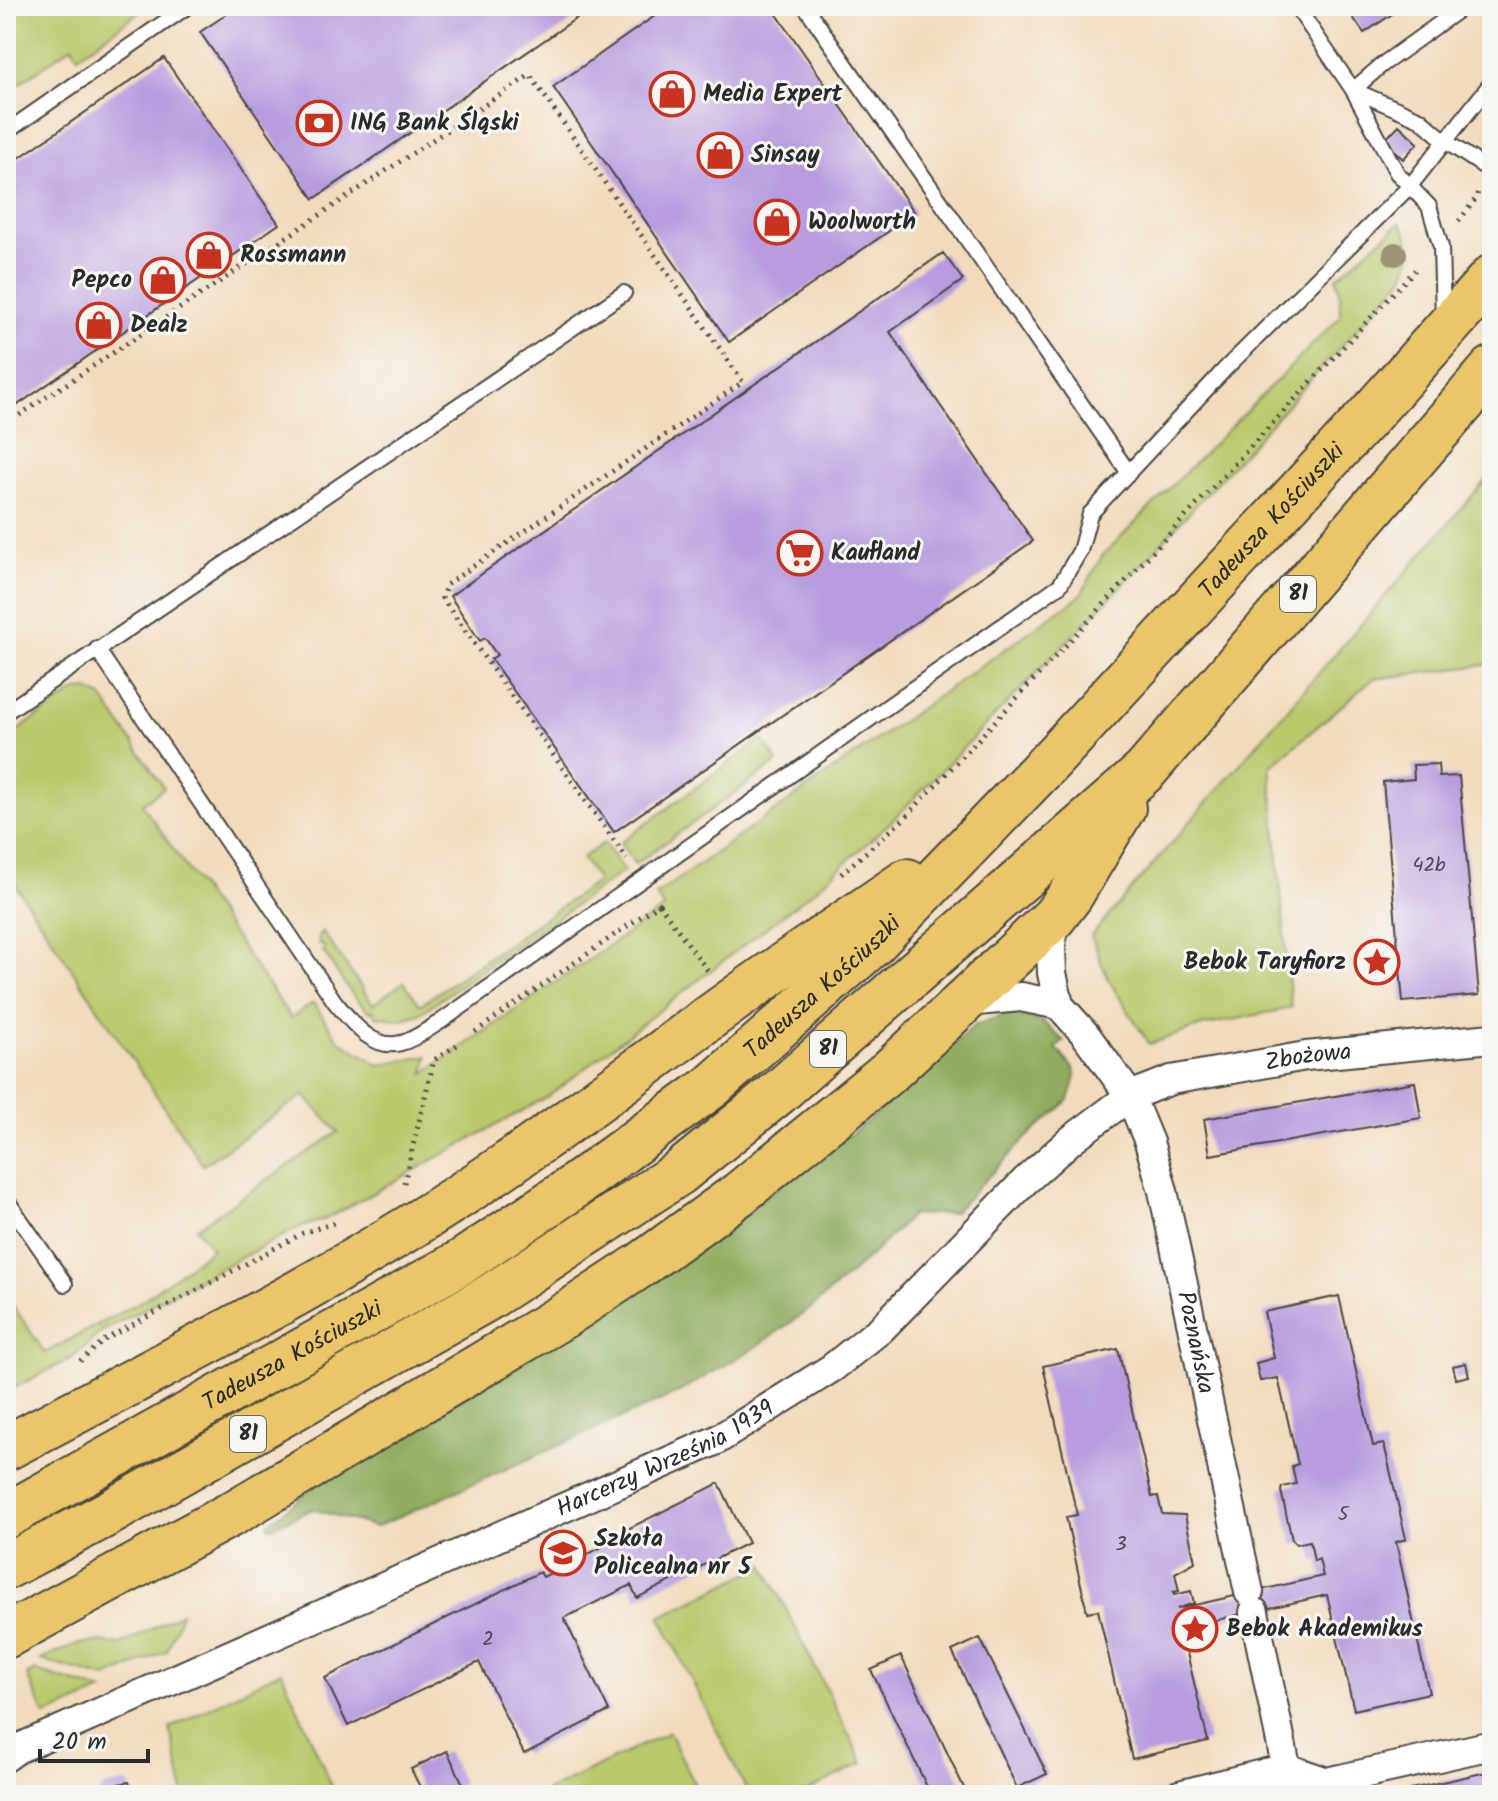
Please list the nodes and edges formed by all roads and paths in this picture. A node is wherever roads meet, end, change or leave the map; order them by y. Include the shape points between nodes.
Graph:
1 (188, 6) edge
2 (805, 6) edge
3 (1296, 6) edge
4 (1464, 6) edge
5 (1492, 82) edge
6 (1353, 90) junction
7 (6, 132) edge
8 (1445, 141) junction
9 (1488, 168) edge
10 (1410, 186) junction
11 (1436, 231) junction
12 (1492, 277) edge
13 (624, 293) dead end
14 (1443, 333) junction
15 (1492, 369) edge
16 (6, 424) edge
17 (1129, 473) junction
18 (97, 649) junction
19 (6, 712) edge
20 (1145, 771) junction
21 (985, 828) junction
22 (838, 877) dead end
23 (642, 880) junction
24 (659, 904) junction
25 (1054, 917) junction
26 (712, 975) dead end
27 (966, 1002) junction
28 (1059, 1005) junction
29 (472, 1034) dead end
30 (1492, 1038) edge
31 (459, 1043) dead end
32 (1130, 1096) junction
33 (418, 1176) dead end
34 (6, 1199) edge
35 (338, 1221) dead end
36 (65, 1284) dead end
37 (79, 1362) dead end
38 (6, 1448) edge
39 (6, 1516) edge
40 (6, 1567) edge
41 (6, 1636) edge
42 (1492, 1745) edge
43 (11, 1753) edge
44 (1289, 1782) edge
45 (1179, 1795) edge

1 - 7 lane
2 - 17 lane
3 - 6 lane
4 - 6 lane
5 - 8 lane
6 - 8 lane via 1420,119
6 - 10 lane via 1397,173
8 - 9 lane
8 - 10 lane
9 - 11 path via 1460,221
10 - 11 lane via 1429,206
10 - 17 lane via 1226,368
11 - 14 lane
11 - 22 path via 1417,237 1415,272 906,817
12 - 14 main road, Tadeusza Kościuszki / 81
13 - 18 lane
14 - 21 main road, Tadeusza Kościuszki / 81
15 - 20 main road, Tadeusza Kościuszki / 81
16 - 23 path via 530,75 743,382 446,585 442,598
17 - 23 lane via 1090,514 1080,551 1060,585
18 - 19 lane
18 - 23 lane via 335,1002 358,1030 380,1042 400,1044 440,1022
20 - 25 main road
20 - 40 main road, Tadeusza Kościuszki / 81 via 679,1173 488,1298
21 - 38 main road via 448,1202 224,1333
21 - 39 main road, Tadeusza Kościuszki / 81 via 874,943 711,1087 565,1193 463,1261
23 - 24 path
24 - 26 path
24 - 29 path
25 - 27 main road
25 - 28 street via 1052,973
27 - 28 street via 1021,997
27 - 41 main road via 739,1194 565,1315 235,1512
28 - 32 street
30 - 32 street, Zbożowa via 1306,1056 1171,1080
31 - 33 path via 434,1060 404,1184
32 - 43 street, Harcerzy Września 1939 via 1025,1181 881,1329 832,1368 717,1440
32 - 44 street, Poznańska via 1163,1191
34 - 36 lane
35 - 37 path via 303,1233 106,1339
42 - 44 street via 1327,1782
44 - 45 street

